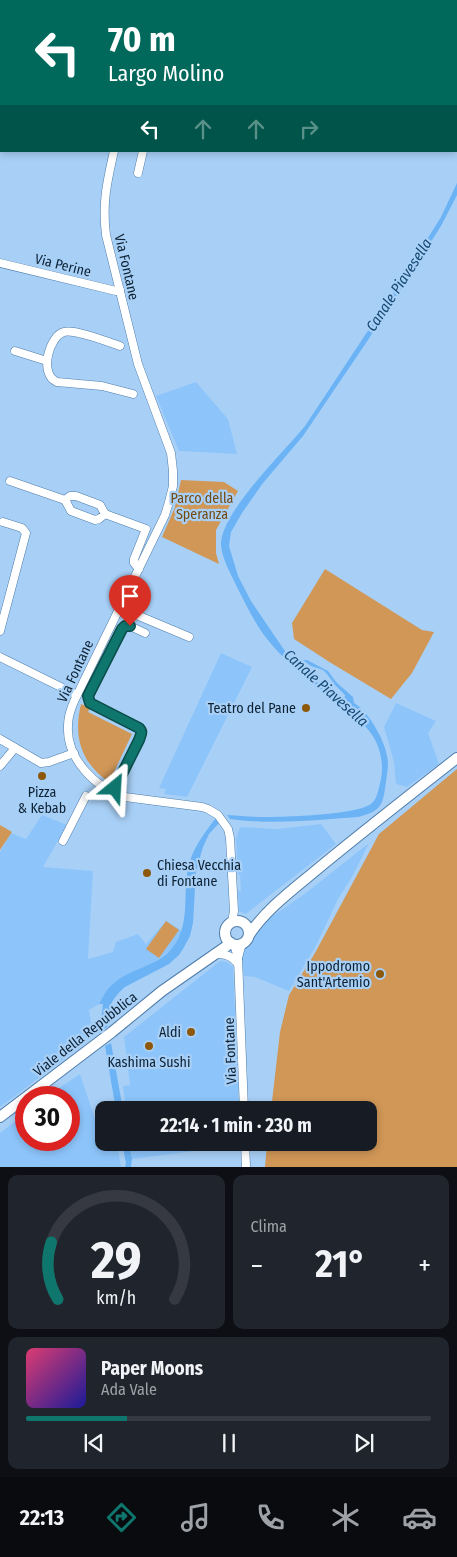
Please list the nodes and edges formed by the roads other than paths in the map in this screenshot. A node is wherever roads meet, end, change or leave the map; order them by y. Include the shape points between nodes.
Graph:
1 (114, 152) edge
2 (143, 152) edge
3 (138, 173) dead end
4 (0, 262) edge
5 (120, 290) junction
6 (120, 346) dead end
7 (14, 351) dead end
8 (47, 361) junction
9 (133, 394) dead end
10 (10, 481) dead end
11 (65, 500) junction
12 (105, 514) junction
13 (4, 522) dead end
14 (159, 528) junction
15 (146, 529) junction
16 (139, 568) junction
17 (120, 608) junction
18 (0, 630) edge
19 (144, 633) dead end
20 (189, 637) dead end
21 (0, 657) edge
22 (88, 672) junction
23 (98, 676) junction
24 (77, 695) junction
25 (0, 738) edge
26 (15, 748) junction
27 (74, 753) junction
28 (457, 758) edge
29 (0, 766) edge
30 (113, 793) junction
31 (86, 796) dead end
32 (63, 841) dead end
33 (273, 906) junction
34 (238, 922) junction
35 (236, 940) junction
36 (214, 954) junction
37 (238, 961) junction
38 (187, 972) junction
39 (244, 1101) edge
40 (0, 1118) edge
41 (245, 1151) edge
42 (246, 1167) edge

1 - 5 street, Via Fontane via 104,196 104,213
2 - 3 street
4 - 5 street, Via Perine via 116,292
5 - 14 street, Via Fontane via 138,364 173,463 171,495
6 - 8 street via 66,331 57,334
7 - 8 street
8 - 9 street via 46,368 52,380 102,386
10 - 11 street
11 - 12 street via 76,496 100,505
11 - 12 street via 71,511 96,520
12 - 15 street
13 - 18 street via 22,528 26,533
14 - 15 street
14 - 16 street, Via Fontane
15 - 16 street via 134,559
16 - 17 street, Via Fontane
17 - 20 street
17 - 22 street, Via Fontane
19 - 23 street via 125,626
21 - 24 street
22 - 23 street
22 - 24 street, Via Fontane
23 - 30 street via 88,696 90,703 139,728 142,733
24 - 27 street, Via Fontane via 68,727
25 - 26 street
26 - 27 street via 41,763
26 - 29 street
27 - 30 street, Via Fontane via 80,766
28 - 33 main road, Viale della Repubblica
30 - 34 street, Via Fontane via 202,807 218,815 225,823 230,838 234,911
31 - 32 street
33 - 34 main road, Viale della Repubblica
33 - 35 main road, Viale della Repubblica
34 - 35 main road, Viale della Repubblica via 227,928
34 - 35 main road via 248,929
35 - 36 main road, Viale della Repubblica
35 - 37 street, Via Fontane
35 - 38 main road, Viale della Repubblica via 198,960
36 - 37 street via 223,954
36 - 38 main road, Viale della Repubblica
37 - 39 street, Via Fontane
38 - 40 main road, Viale della Repubblica
41 - 42 street

